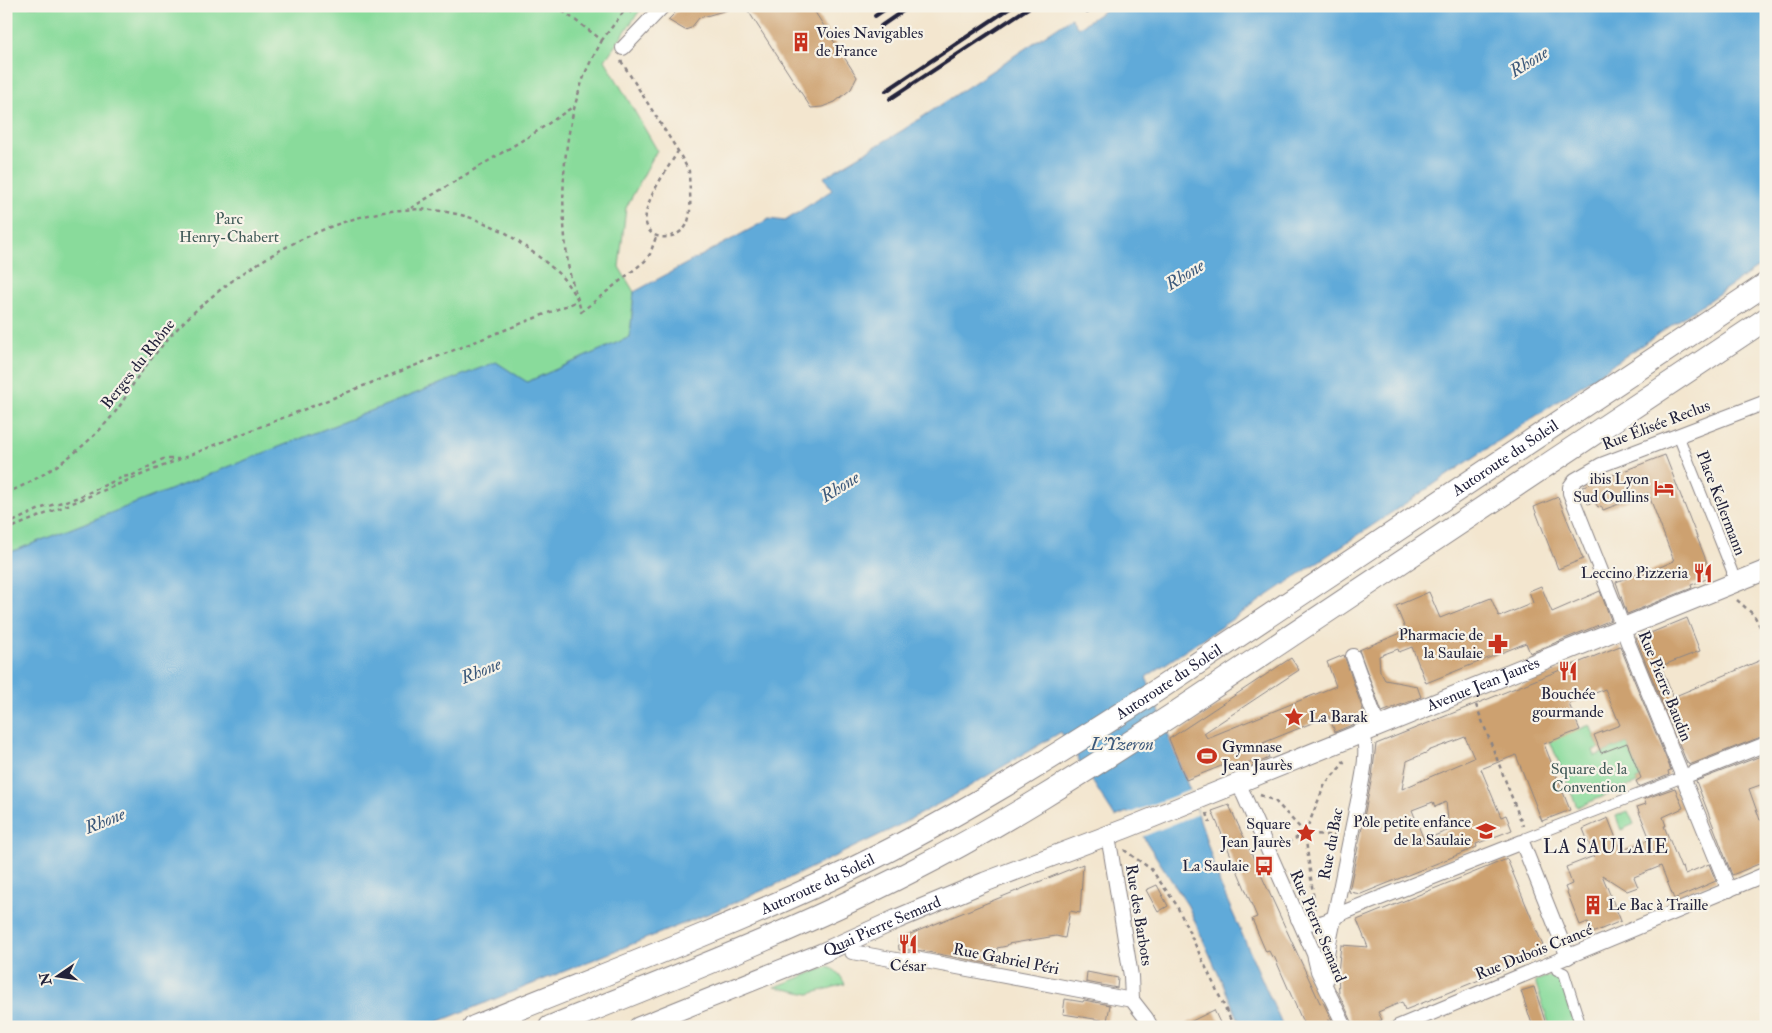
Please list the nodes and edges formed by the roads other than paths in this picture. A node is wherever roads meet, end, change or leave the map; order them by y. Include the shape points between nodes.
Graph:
1 (663, 6) edge
2 (623, 48) road end
3 (1766, 284) edge
4 (1766, 320) edge
5 (1766, 402) edge
6 (1678, 435) junction
7 (1570, 494) joint
8 (1766, 570) edge
9 (1732, 584) junction
10 (1623, 628) junction
11 (1353, 656) dead end
12 (1370, 729) junction
13 (1766, 744) edge
14 (1683, 777) junction
15 (1238, 782) junction
16 (1127, 828) joint
17 (1105, 837) junction
18 (1522, 842) junction
19 (1766, 874) edge
20 (1729, 890) junction
21 (1335, 916) junction
22 (1298, 919) junction
23 (847, 942) junction
24 (1568, 957) junction
25 (1557, 970) dead end
26 (1327, 992) junction
27 (1132, 1000) junction
28 (474, 1027) edge
29 (550, 1027) edge
30 (638, 1027) edge
31 (1151, 1027) edge
32 (1345, 1027) edge
33 (1398, 1027) edge
34 (1581, 1027) edge

1 - 2 street
3 - 28 highway, Autoroute du Soleil via 1162,687 956,815 832,878 726,925
4 - 29 highway, Autoroute du Soleil via 1078,777 962,844 852,901
5 - 6 street, Rue Élisée Reclus
6 - 7 street, Rue Élisée Reclus via 1601,465 1575,480
6 - 9 street, Place Kellermann via 1732,571
7 - 10 street, Rue Pierre Baudin
8 - 9 main road, Avenue Jean Jaurès
9 - 10 main road, Avenue Jean Jaurès
10 - 12 main road, Avenue Jean Jaurès
10 - 14 street, Rue Pierre Baudin
11 - 12 street, Rue du Bac
12 - 15 main road, Avenue Jean Jaurès
12 - 21 street, Rue du Bac via 1365,740 1360,788
13 - 14 street
14 - 18 street
14 - 20 street, Rue Pierre Baudin
15 - 16 main road, Avenue Jean Jaurès
15 - 22 street, Rue Pierre Semard
16 - 17 main road, Quai Pierre Semard
17 - 23 main road, Quai Pierre Semard via 985,882
17 - 27 street, Rue des Barbots via 1111,853
18 - 21 street
18 - 24 street
19 - 20 street, Rue Dubois Crancé
20 - 24 street, Rue Dubois Crancé
21 - 22 street via 1318,924
21 - 26 street, Rue du Bac via 1327,953
22 - 26 street, Rue Pierre Semard
23 - 27 street, Rue Gabriel Péri via 852,952 915,959
23 - 30 main road, Quai Pierre Semard
24 - 33 street, Rue Dubois Crancé
25 - 34 street via 1564,973
26 - 32 street, Rue Pierre Semard
27 - 31 street

